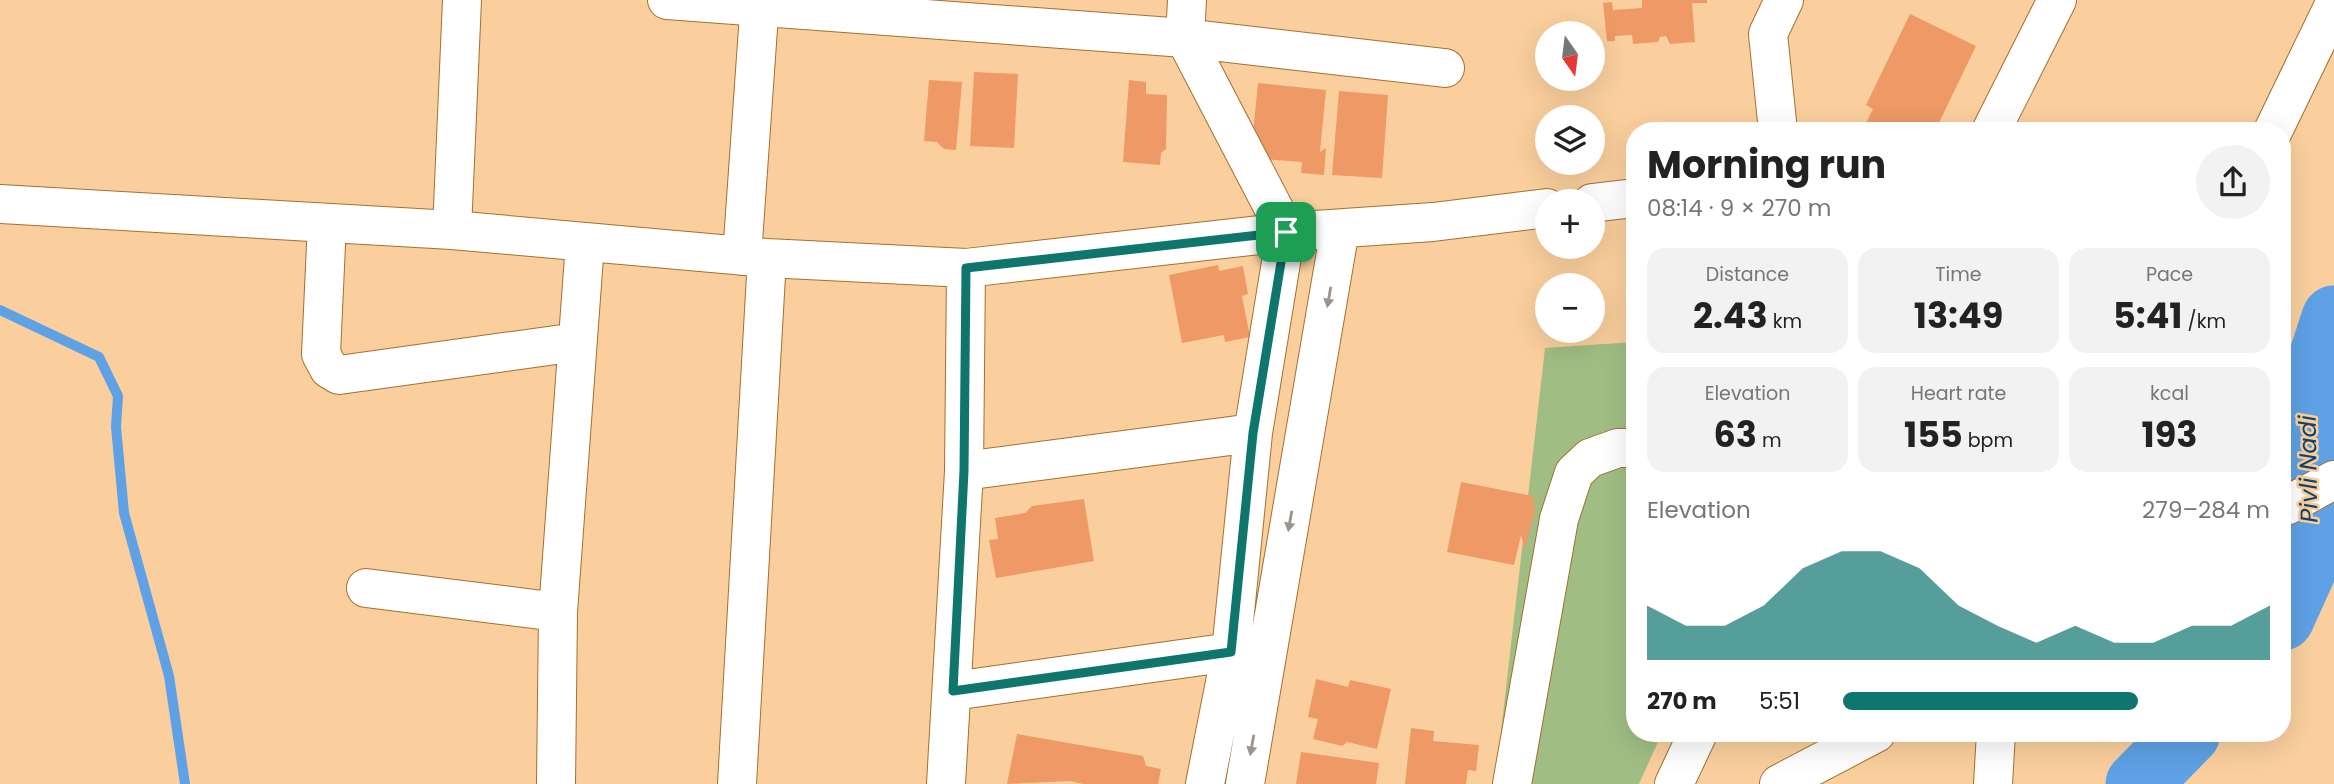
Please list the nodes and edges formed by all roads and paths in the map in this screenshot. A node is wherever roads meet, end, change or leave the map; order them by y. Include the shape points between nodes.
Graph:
1 (462, 0) edge
2 (667, 0) edge
3 (1187, 0) edge
4 (1784, 0) edge
5 (2057, 0) edge
6 (760, 4) edge
7 (2334, 5) edge
8 (1185, 38) junction
9 (1445, 68) dead end
10 (1777, 122) edge
11 (1996, 122) edge
12 (2277, 122) edge
13 (1626, 199) edge
14 (1605, 201) edge
15 (0, 204) edge
16 (1535, 209) edge
17 (327, 223) junction
18 (1340, 229) junction
19 (452, 230) junction
20 (1286, 232) junction
21 (585, 243) junction
22 (755, 257) junction
23 (966, 268) junction
24 (577, 342) junction
25 (1253, 433) junction
26 (1626, 448) edge
27 (964, 471) junction
28 (2334, 480) edge
29 (2291, 504) edge
30 (366, 588) dead end
31 (558, 612) junction
32 (1231, 652) junction
33 (953, 691) junction
34 (1694, 742) edge
35 (1859, 742) edge
36 (1995, 742) edge
37 (556, 784) edge
38 (737, 784) edge
39 (946, 784) edge
40 (1205, 784) edge
41 (1245, 784) edge
42 (1513, 784) edge
43 (1674, 784) edge
44 (1779, 784) edge
45 (1993, 784) edge

1 - 19 street
2 - 6 street
3 - 8 street
4 - 10 street via 1768,34
5 - 11 street
6 - 8 street
6 - 22 street
7 - 12 street
8 - 9 street
8 - 20 street
13 - 14 street
15 - 17 street
16 - 18 street
17 - 19 street
17 - 24 street via 321,354 329,369 339,375
18 - 20 street
18 -> 41 street
19 - 21 street
20 - 23 street
20 - 25 street
21 - 22 street
21 - 24 street
22 - 23 street
22 - 38 street
23 - 27 street
24 - 31 street
25 - 27 street
25 - 32 street
26 - 42 street via 1590,458 1574,474 1559,519
27 - 33 street
28 - 29 street
30 - 31 street
31 - 37 street
32 - 33 street
32 - 40 street
33 - 39 street
34 - 43 street
35 - 44 street
36 - 45 street

